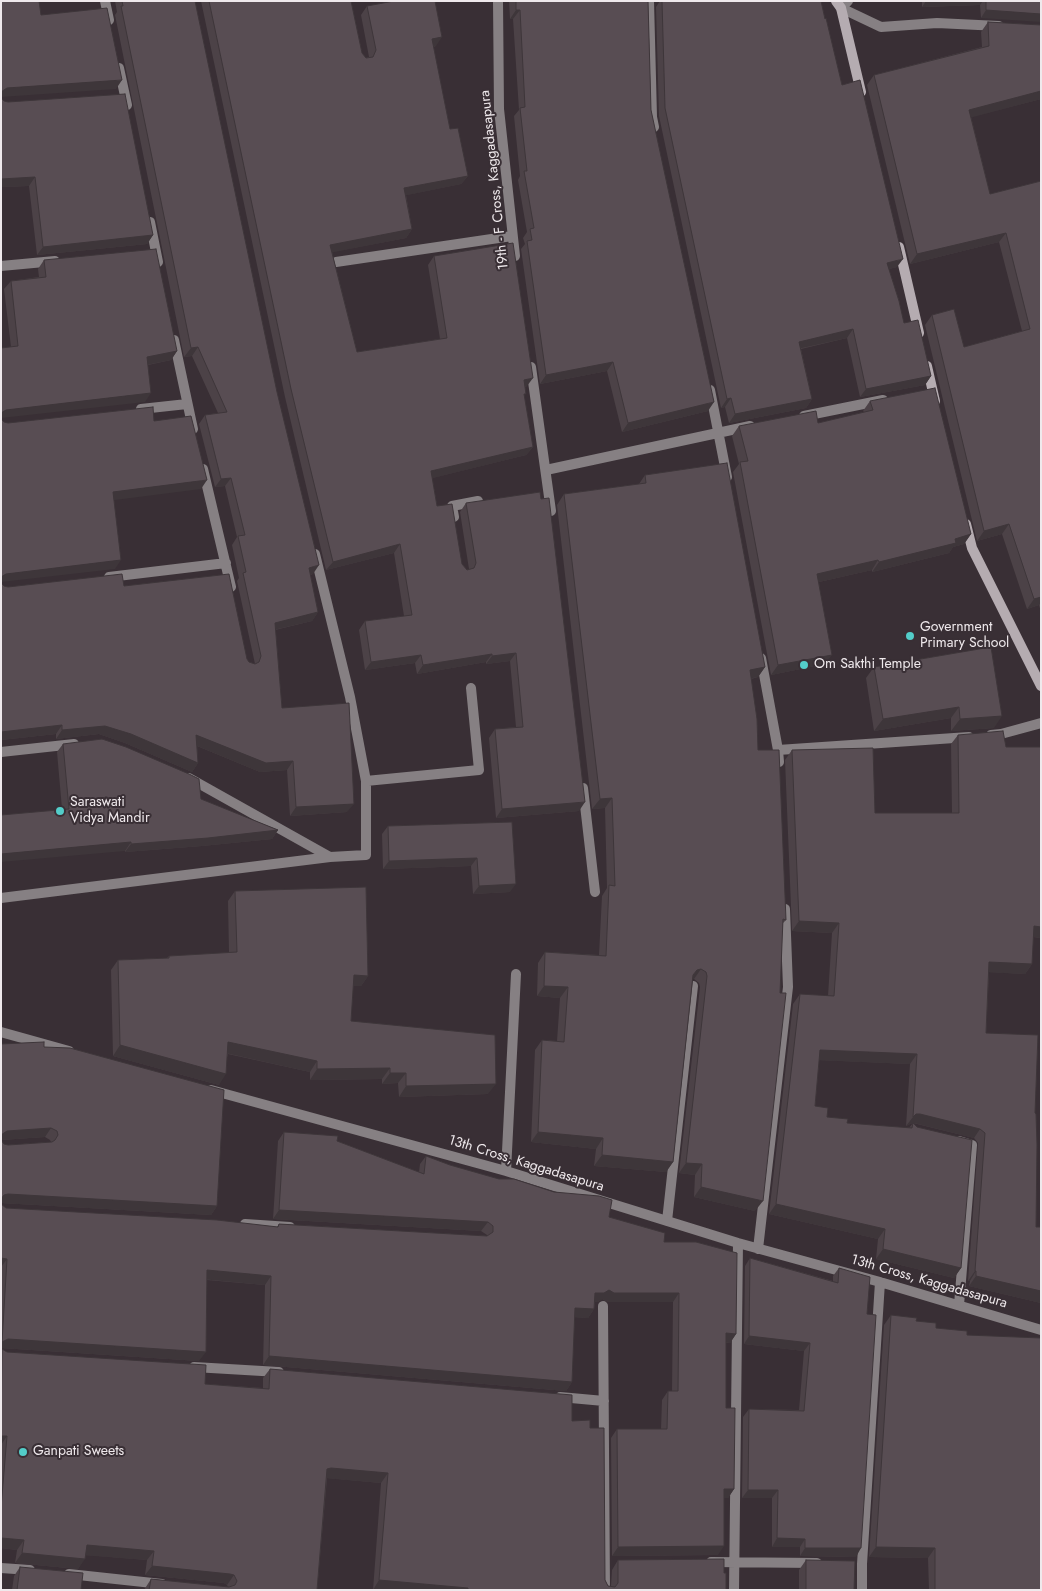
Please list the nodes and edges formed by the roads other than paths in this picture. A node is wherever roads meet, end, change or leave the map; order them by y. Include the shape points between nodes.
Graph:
1 (106, 1) edge
2 (498, 1) edge
3 (649, 1) edge
4 (841, 4) edge
5 (1012, 27) edge
6 (111, 29) edge
7 (117, 57) edge
8 (864, 104) edge
9 (128, 114) edge
10 (656, 136) edge
11 (148, 211) edge
12 (512, 236) junction
13 (896, 237) edge
14 (69, 259) edge
15 (336, 262) edge
16 (516, 265) edge
17 (1, 266) edge
18 (160, 269) edge
19 (171, 327) edge
20 (529, 353) edge
21 (709, 384) edge
22 (894, 398) edge
23 (187, 404) junction
24 (937, 409) edge
25 (128, 411) edge
26 (797, 417) edge
27 (758, 424) edge
28 (719, 432) junction
29 (196, 442) edge
30 (200, 460) edge
31 (546, 470) junction
32 (730, 490) edge
33 (491, 500) edge
34 (963, 511) edge
35 (552, 520) edge
36 (455, 525) edge
37 (313, 544) edge
38 (226, 563) junction
39 (99, 578) edge
40 (234, 600) edge
41 (758, 644) edge
42 (1041, 686) edge
43 (471, 688) dead end
44 (1041, 723) edge
45 (87, 742) edge
46 (778, 750) junction
47 (1, 752) edge
48 (779, 770) edge
49 (177, 772) edge
50 (581, 774) edge
51 (366, 781) junction
52 (330, 856) junction
53 (595, 892) dead end
54 (1, 898) edge
55 (784, 898) edge
56 (516, 974) dead end
57 (693, 986) edge
58 (1, 1032) edge
59 (77, 1053) edge
60 (201, 1087) edge
61 (946, 1138) edge
62 (506, 1171) junction
63 (667, 1221) junction
64 (235, 1223) edge
65 (304, 1227) edge
66 (738, 1243) junction
67 (758, 1249) junction
68 (880, 1282) junction
69 (959, 1304) junction
70 (603, 1306) edge
71 (1041, 1330) edge
72 (188, 1367) edge
73 (287, 1373) edge
74 (554, 1396) edge
75 (604, 1401) junction
76 (704, 1562) edge
77 (734, 1562) junction
78 (823, 1563) edge
79 (1, 1568) edge
80 (40, 1571) edge
81 (59, 1573) edge
82 (174, 1585) edge
83 (605, 1590) edge
84 (734, 1590) edge
85 (862, 1590) edge

1 - 6 street
2 - 12 street, 19th - F Cross, Kaggadasapura via 499,109
3 - 10 street via 652,117
4 - 5 street via 881,27 937,23
4 - 8 street
7 - 9 street via 120,95
11 - 18 street via 151,250
12 - 15 street
12 - 16 street, 19th - F Cross, Kaggadasapura
13 - 24 street via 922,347 928,391
14 - 17 street
19 - 23 street
20 - 31 street
21 - 28 street
22 - 26 street
23 - 25 street
23 - 29 street
27 - 28 street
28 - 31 street
28 - 32 street
30 - 38 street
31 - 35 street via 544,491
33 - 36 street via 452,506
34 - 42 street via 972,548
37 - 51 street via 350,697
38 - 39 street
38 - 40 street
41 - 46 street
43 - 51 street via 479,770
44 - 46 street via 1000,734
45 - 47 street
46 - 48 street
49 - 52 street
50 - 53 street
51 - 52 street via 366,855
52 - 54 street
55 - 67 street via 788,987
56 - 62 street
57 - 63 street
58 - 59 street
60 - 62 street, 13th Cross, Kaggadasapura
61 - 69 street via 972,1145
62 - 63 street, 13th Cross, Kaggadasapura
63 - 66 street, 13th Cross, Kaggadasapura
64 - 65 street
66 - 67 street, 13th Cross, Kaggadasapura
66 - 77 street
67 - 68 street, 13th Cross, Kaggadasapura
68 - 69 street, 13th Cross, Kaggadasapura
68 - 85 street via 857,1564
69 - 71 street, 13th Cross, Kaggadasapura
70 - 75 street
72 - 73 street
74 - 75 street
75 - 83 street via 610,1563
76 - 77 street
77 - 78 street
77 - 84 street
79 - 80 street
81 - 82 street

